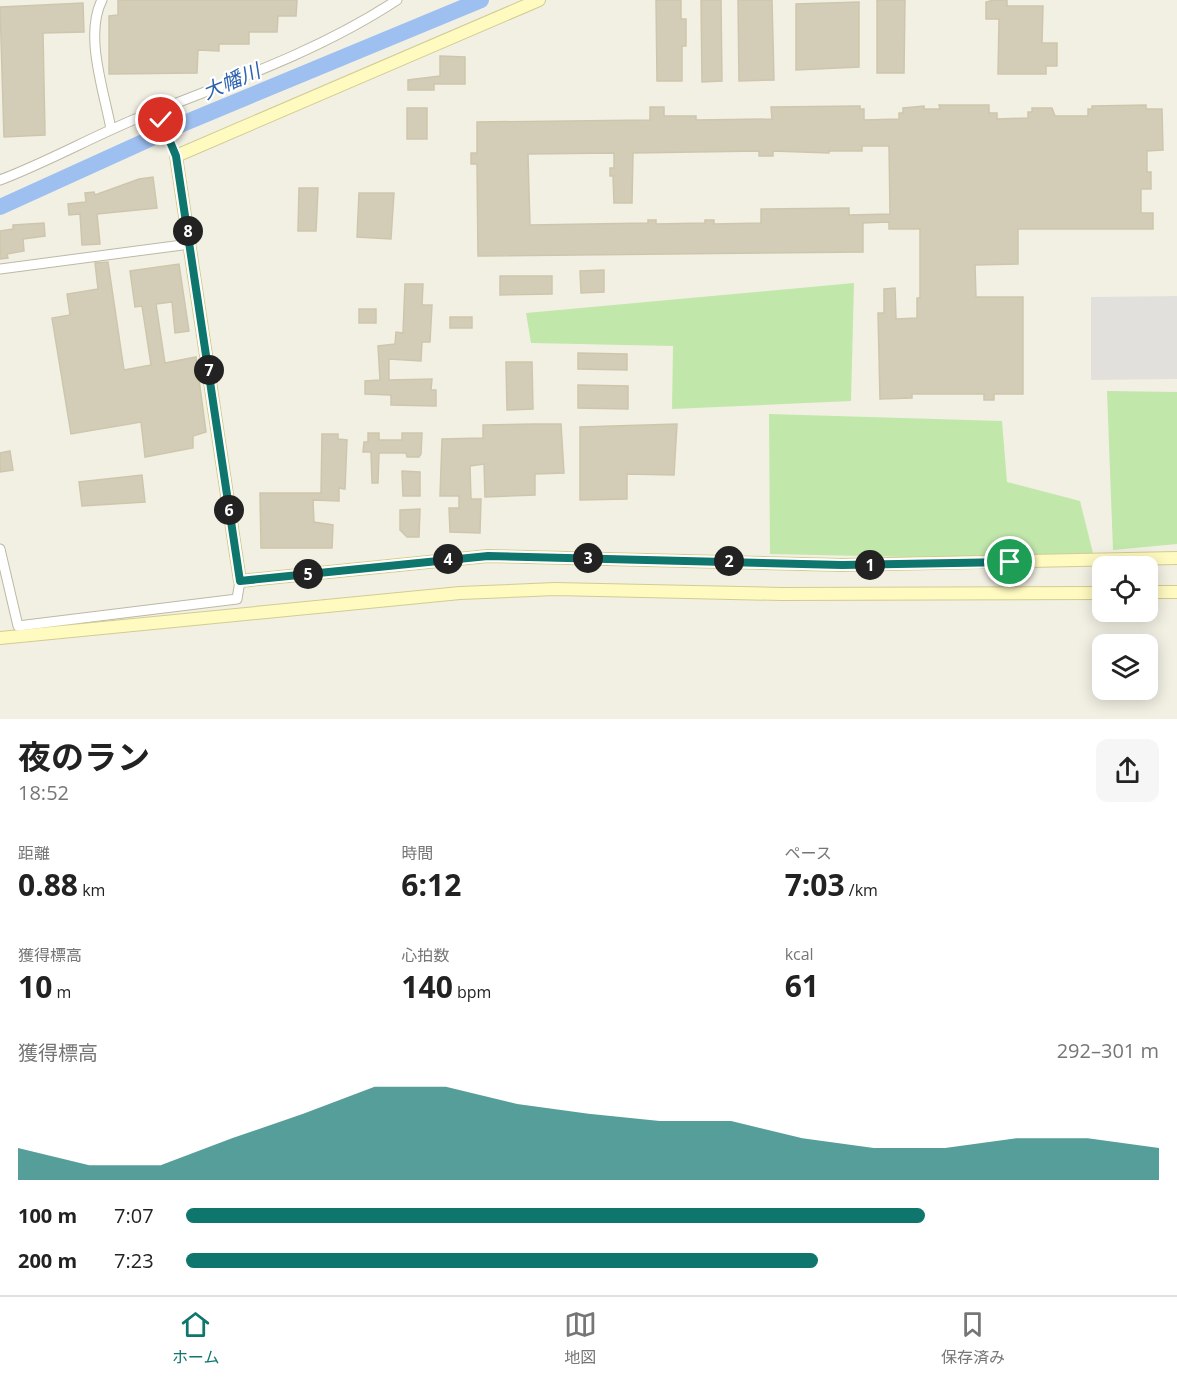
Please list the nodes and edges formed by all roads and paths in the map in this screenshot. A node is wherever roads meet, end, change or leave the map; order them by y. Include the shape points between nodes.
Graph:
1 (102, 0) edge
2 (397, 0) edge
3 (539, 0) edge
4 (159, 115) junction
5 (111, 129) junction
6 (176, 156) junction
7 (0, 180) edge
8 (190, 244) junction
9 (0, 269) edge
10 (0, 549) edge
11 (1177, 558) edge
12 (240, 581) junction
13 (1158, 592) edge
14 (1177, 592) edge
15 (1092, 593) edge
16 (0, 638) edge

1 - 5 street via 96,13 94,40
2 - 4 street via 336,36
3 - 6 street
4 - 5 street
4 - 6 street
5 - 7 street
6 - 8 street
8 - 9 street
8 - 12 street
10 - 12 street via 18,626 237,599
11 - 12 street via 842,565 488,556
13 - 14 street
15 - 16 street via 770,594 555,589 460,593

